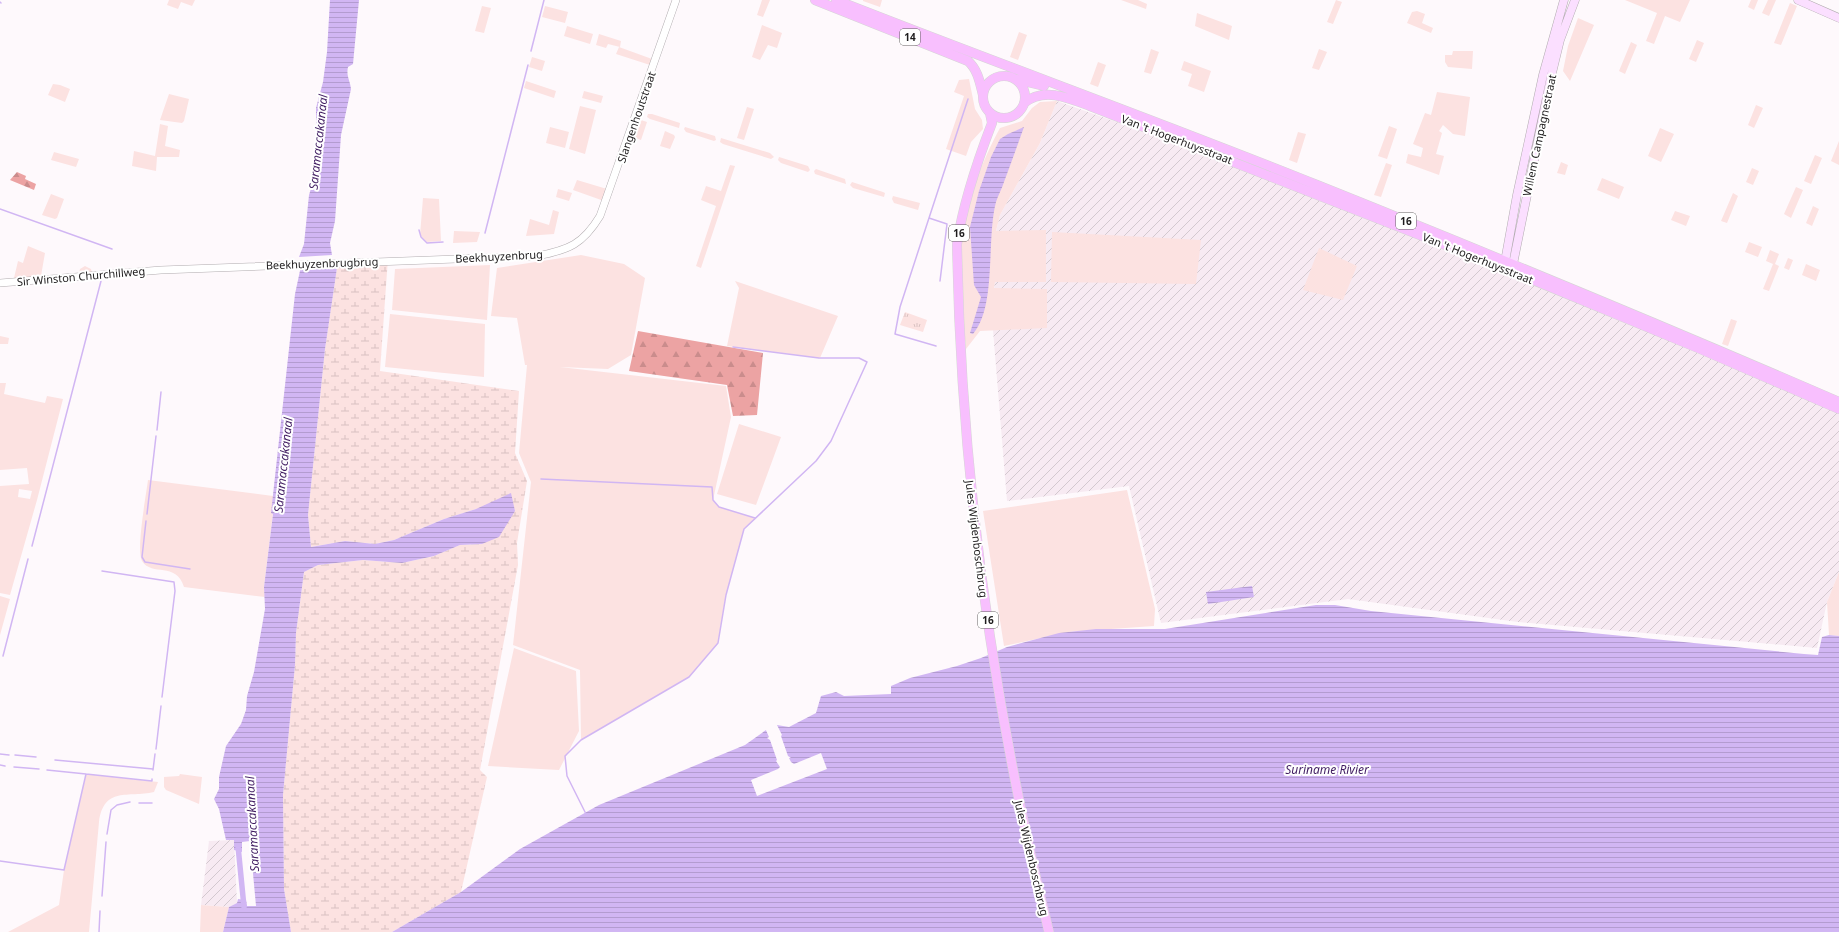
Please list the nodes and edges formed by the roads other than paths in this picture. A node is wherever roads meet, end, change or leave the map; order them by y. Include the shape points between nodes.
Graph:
1 (676, 0) edge
2 (815, 0) edge
3 (836, 0) edge
4 (1564, 0) edge
5 (1575, 0) edge
6 (1798, 0) edge
7 (1839, 18) edge
8 (968, 52) junction
9 (1013, 78) junction
10 (1073, 92) junction
11 (983, 95) junction
12 (1024, 103) junction
13 (990, 113) junction
14 (1002, 118) junction
15 (978, 166) junction
16 (1517, 195) junction
17 (1526, 197) junction
18 (591, 231) joint
19 (400, 261) joint
20 (1508, 266) junction
21 (176, 269) joint
22 (0, 283) edge
23 (1700, 345) junction
24 (1839, 402) edge
25 (1839, 409) edge
26 (1049, 932) edge

1 - 18 street, Slangenhoutstraat via 607,199
2 - 11 main road, 14 via 968,60 978,74
3 - 8 main road, Van 't Hogerhuysstraat / 14
4 - 16 main road, Willem Campagnestraat via 1543,75
5 - 17 main road, Willem Campagnestraat via 1560,40
6 - 7 main road
8 - 9 main road, Van 't Hogerhuysstraat / 14
8 - 10 main road, Van 't Hogerhuysstraat / 16
9 - 10 main road, Van 't Hogerhuysstraat
9 - 11 main road via 992,79
9 - 12 main road via 1024,90
10 - 20 main road, Van 't Hogerhuysstraat / 16 via 1316,184
11 - 13 main road, 16 via 984,105
12 - 14 main road, 16 via 1014,116
12 - 20 main road, Van 't Hogerhuysstraat / 16 via 1037,95 1064,96
13 - 14 main road
13 - 15 main road, Jules Wijdenboschbrug / 16 via 992,122
14 - 15 main road, Jules Wijdenboschbrug / 16
15 - 26 main road, Jules Wijdenboschbrug / 16 via 960,221 957,244 964,416 992,652 1019,800
16 - 17 main road
16 - 20 main road, Willem Campagnestraat
17 - 20 main road, Willem Campagnestraat
18 - 19 street, Beekhuyzenbrug via 568,247 537,256
19 - 21 street, Beekhuyzenbrugbrug
20 - 23 main road, Van 't Hogerhuysstraat / 16
21 - 22 street, Sir Winston Churchillweg
23 - 24 main road, Van 't Hogerhuysstraat / 16
23 - 25 main road, Van 't Hogerhuysstraat / 16

